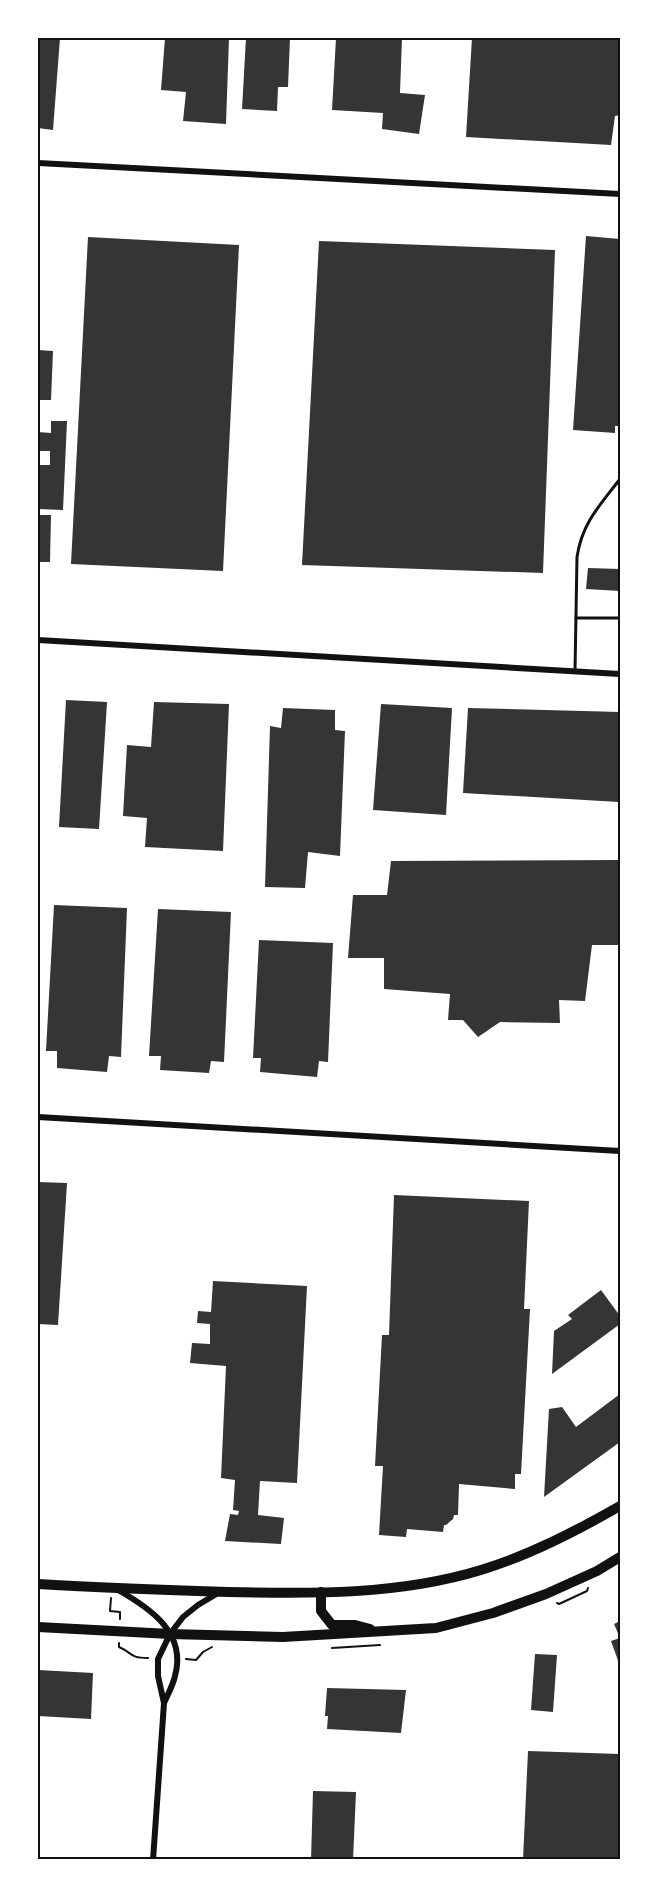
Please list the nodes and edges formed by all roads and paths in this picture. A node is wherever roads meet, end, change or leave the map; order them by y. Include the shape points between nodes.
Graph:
1 (38, 163) edge
2 (621, 194) edge
3 (621, 479) edge
4 (576, 618) junction
5 (621, 618) edge
6 (38, 640) edge
7 (575, 671) junction
8 (621, 674) edge
9 (38, 1117) edge
10 (621, 1151) edge
11 (621, 1506) edge
12 (621, 1557) edge
13 (38, 1584) edge
14 (114, 1589) junction
15 (221, 1592) junction
16 (321, 1592) junction
17 (38, 1627) edge
18 (120, 1631) junction
19 (376, 1631) junction
20 (170, 1634) junction
21 (119, 1647) dead end
22 (164, 1703) junction
23 (153, 1860) edge

1 - 2 street
3 - 4 lane via 589,518 579,541
4 - 5 lane
4 - 7 lane
6 - 7 street
7 - 8 street
9 - 10 street
11 - 16 main road via 573,1533 480,1570 374,1590
12 - 19 main road via 546,1594 494,1613 436,1628
13 - 14 main road
14 - 15 main road
14 - 18 path via 110,1611 120,1612
14 - 20 street via 157,1615
15 - 16 main road
15 - 20 street via 183,1617
16 - 19 main road via 321,1611 332,1625 355,1624
17 - 18 main road
18 - 20 main road
18 - 21 path
19 - 20 main road via 283,1637
20 - 22 street via 158,1659
20 - 22 street via 178,1654 176,1676
22 - 23 street

